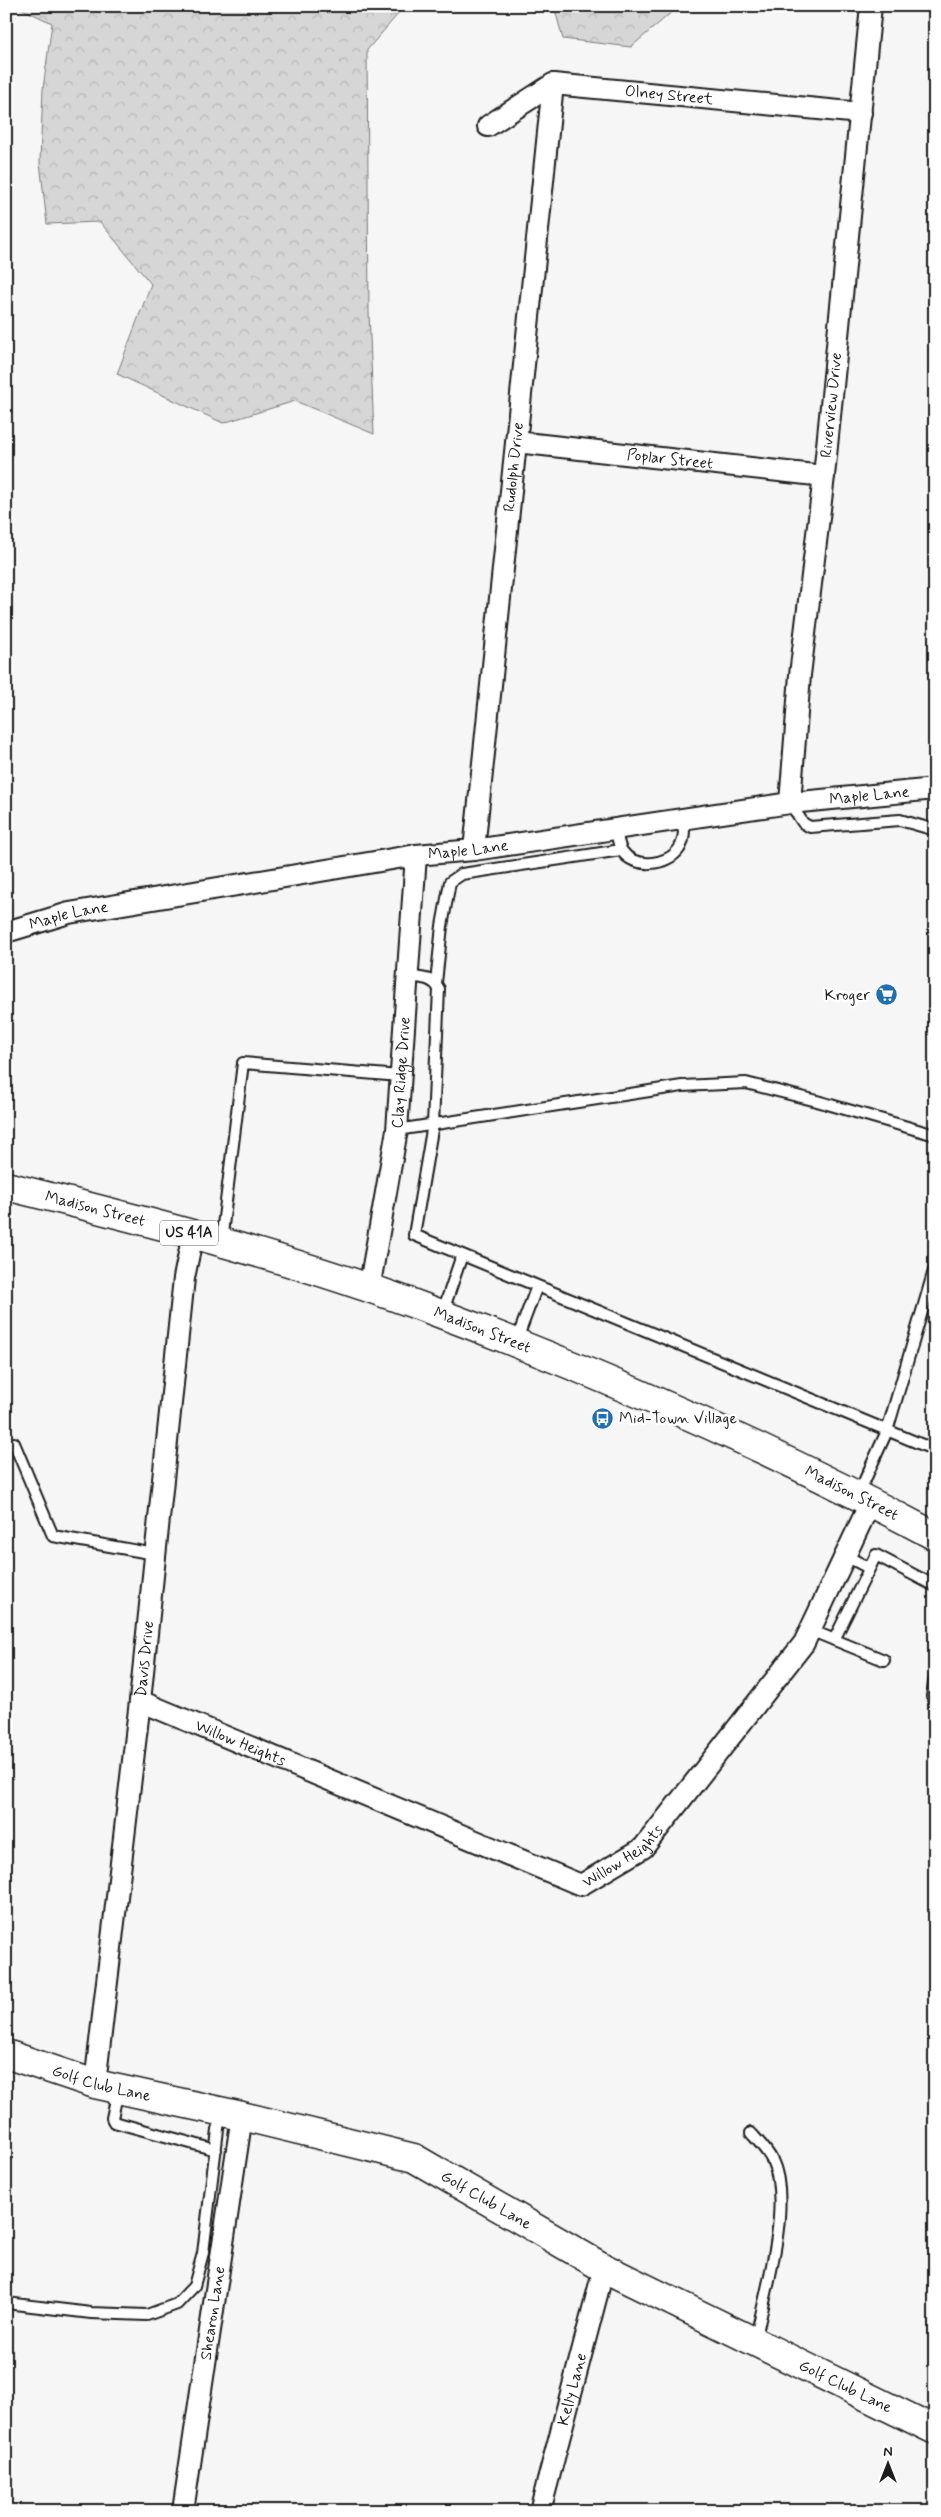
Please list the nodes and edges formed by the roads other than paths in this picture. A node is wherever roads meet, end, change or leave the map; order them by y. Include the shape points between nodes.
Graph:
1 (871, 6) edge
2 (553, 84) junction
3 (861, 113) junction
4 (488, 126) dead end
5 (516, 442) junction
6 (824, 476) junction
7 (935, 789) edge
8 (790, 803) junction
9 (684, 819) junction
10 (616, 828) junction
11 (935, 830) edge
12 (474, 850) junction
13 (621, 850) junction
14 (416, 855) junction
15 (6, 932) edge
16 (407, 976) junction
17 (436, 983) junction
18 (400, 1076) junction
19 (433, 1124) junction
20 (396, 1130) junction
21 (935, 1135) edge
22 (6, 1186) edge
23 (192, 1234) junction
24 (221, 1243) junction
25 (462, 1254) junction
26 (935, 1267) edge
27 (537, 1286) junction
28 (369, 1289) junction
29 (442, 1315) junction
30 (516, 1342) junction
31 (887, 1431) junction
32 (14, 1443) dead end
33 (935, 1450) edge
34 (864, 1498) junction
35 (935, 1536) edge
36 (155, 1554) junction
37 (846, 1556) junction
38 (869, 1568) junction
39 (935, 1586) edge
40 (810, 1630) junction
41 (834, 1640) junction
42 (884, 1660) dead end
43 (935, 1677) edge
44 (935, 1697) edge
45 (140, 1701) junction
46 (6, 2054) edge
47 (107, 2086) junction
48 (231, 2113) junction
49 (752, 2132) dead end
50 (216, 2150) junction
51 (604, 2268) junction
52 (6, 2303) edge
53 (755, 2342) junction
54 (935, 2430) edge
55 (183, 2511) edge
56 (540, 2511) edge

1 - 3 street, Riverview Drive
2 - 3 street, Olney Street
2 - 4 street
2 - 5 street, Rudolph Drive
3 - 6 street, Riverview Drive
5 - 6 street, Poplar Street
5 - 12 street, Rudolph Drive
6 - 8 street, Riverview Drive via 800,675
7 - 8 street, Maple Lane
8 - 9 street, Maple Lane
8 - 11 lane via 803,823 810,827 900,820
9 - 10 street, Maple Lane
9 - 13 lane via 684,835 679,849 666,860 632,861
10 - 12 street, Maple Lane
10 - 13 lane
12 - 14 street, Maple Lane
13 - 17 lane via 462,874 450,882
14 - 15 street, Maple Lane via 69,913
14 - 16 street, Clay Ridge Drive
16 - 17 lane
16 - 18 street, Clay Ridge Drive
17 - 19 lane via 440,989
18 - 20 street, Clay Ridge Drive
18 - 24 lane via 243,1063
19 - 20 lane
19 - 21 lane via 682,1086 746,1083
19 - 25 lane via 414,1235
20 - 28 street, Clay Ridge Drive
22 - 23 main road, Madison Street / US 41A
23 - 24 main road, Madison Street / US 41A
23 - 36 street, Davis Drive via 184,1278
24 - 28 main road, Madison Street / US 41A
25 - 27 lane
25 - 29 lane
26 - 31 lane
27 - 30 lane
27 - 31 lane
28 - 29 main road, Madison Street / US 41A
29 - 30 main road, Madison Street / US 41A
30 - 34 main road, Madison Street / US 41A via 715,1426
31 - 33 lane
31 - 34 lane
32 - 36 lane via 53,1536
34 - 35 main road, Madison Street / US 41A
34 - 37 street, Willow Heights
36 - 45 street, Davis Drive
37 - 38 lane
37 - 40 street, Willow Heights
38 - 39 lane via 876,1555
38 - 41 lane
40 - 41 lane
40 - 45 street, Willow Heights via 804,1643 643,1848 581,1885
41 - 42 lane
43 - 44 lane via 932,1696
45 - 47 street, Davis Drive
46 - 47 main road, Golf Club Lane
47 - 48 main road, Golf Club Lane
47 - 50 lane via 114,2122
48 - 50 lane
48 - 51 main road, Golf Club Lane via 414,2158
48 - 55 street, Shearon Lane
49 - 53 lane via 772,2160 781,2194 776,2239
50 - 52 lane via 203,2253 194,2286 177,2304 147,2314 90,2313
51 - 53 main road, Golf Club Lane
51 - 56 street, Kelly Lane
53 - 54 main road, Golf Club Lane

